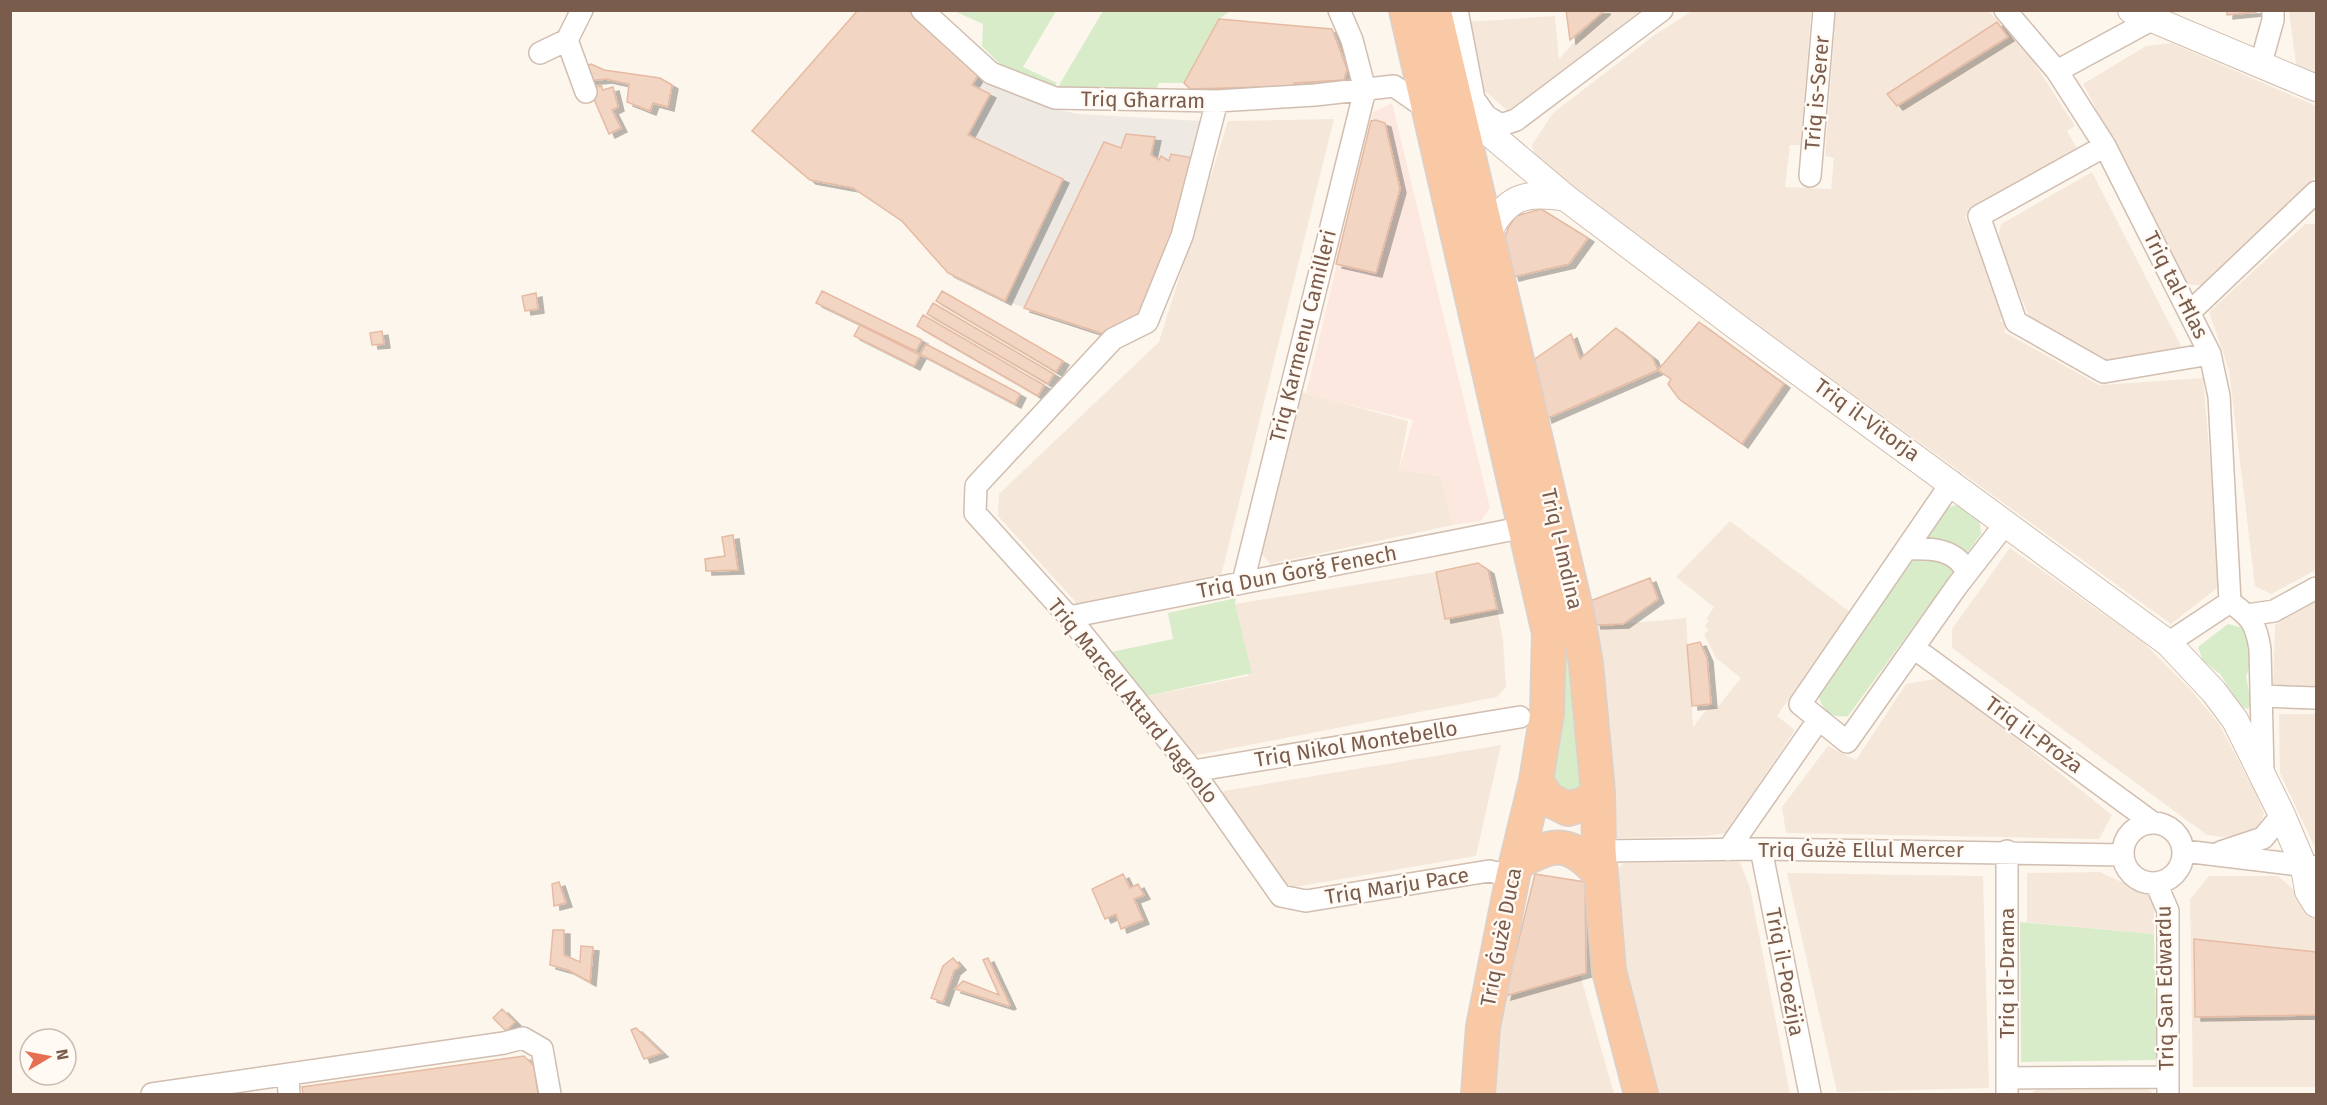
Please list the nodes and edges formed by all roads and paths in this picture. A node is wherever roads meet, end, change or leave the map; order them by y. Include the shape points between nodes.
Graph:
1 (582, 10) edge
2 (921, 10) edge
3 (1339, 10) edge
4 (1406, 10) edge
5 (1434, 10) edge
6 (1457, 10) edge
7 (1662, 10) edge
8 (1824, 10) edge
9 (2005, 10) edge
10 (2273, 10) edge
11 (2142, 15) edge
12 (567, 40) junction
13 (1417, 52) junction
14 (540, 53) dead end
15 (2261, 63) junction
16 (2057, 70) junction
17 (1394, 87) junction
18 (2316, 88) edge
19 (1365, 90) junction
20 (586, 92) dead end
21 (1216, 101) junction
22 (1443, 108) junction
23 (2105, 146) junction
24 (1810, 176) dead end
25 (2316, 192) edge
26 (1566, 198) junction
27 (1486, 236) junction
28 (2191, 311) junction
29 (2210, 354) junction
30 (1952, 482) junction
31 (2006, 523) junction
32 (1525, 527) junction
33 (1908, 549) junction
34 (1967, 572) junction
35 (1243, 582) junction
36 (2316, 588) edge
37 (2230, 602) junction
38 (2247, 615) junction
39 (1069, 617) junction
40 (2168, 643) junction
41 (1914, 648) junction
42 (2316, 698) edge
43 (2261, 700) junction
44 (1520, 717) dead end
45 (1819, 719) junction
46 (2235, 720) junction
47 (1193, 771) junction
48 (2263, 773) junction
49 (1536, 781) junction
50 (1598, 792) junction
51 (2282, 815) junction
52 (2153, 823) junction
53 (1761, 849) junction
54 (1728, 850) junction
55 (2007, 851) junction
56 (2184, 851) junction
57 (2217, 853) junction
58 (2123, 855) junction
59 (1600, 863) junction
60 (1506, 870) junction
61 (2312, 872) edge
62 (2156, 883) junction
63 (1281, 896) joint
64 (2316, 904) edge
65 (288, 1085) edge
66 (2007, 1086) edge
67 (2168, 1086) edge
68 (152, 1095) edge
69 (550, 1095) edge
70 (1478, 1095) edge
71 (1641, 1095) edge
72 (1809, 1095) edge

1 - 12 street
2 - 21 street, Triq Għarram via 991,73 1055,98
3 - 19 street via 1352,40
4 - 13 highway, Triq l-Imdina
5 - 22 highway, Triq l-Imdina
6 - 7 street via 1474,99 1486,117 1501,125 1516,120
8 - 24 street, Triq is-Serer
9 - 16 street, Triq tal-Ħlas
10 - 15 street via 2274,20
11 - 15 street
11 - 16 street
12 - 14 street
12 - 20 street
13 - 17 street
13 - 22 highway, Triq l-Imdina
15 - 18 street
16 - 23 street, Triq tal-Ħlas
17 - 19 street, Triq Għarram
17 - 22 street
19 - 21 street, Triq Għarram
19 - 35 street, Triq Karmenu Camilleri
21 - 39 street, Triq Marcell Attard Vagnolo via 1182,236 1147,322 1113,339 976,486 975,513
22 - 26 street, Triq il-Vitorja
22 - 27 highway, Triq l-Imdina
22 - 32 highway, Triq l-Imdina
23 - 28 street, Triq tal-Ħlas
23 - 29 street via 1979,216 2016,322 2104,372
25 - 28 street
26 - 27 street via 1518,198 1509,203
26 - 30 street, Triq il-Vitorja
27 - 50 highway, Triq l-Imdina via 1577,613
28 - 29 street, Triq tal-Ħlas
29 - 37 street, Triq tal-Ħlas via 2219,396
30 - 31 street, Triq il-Vitorja
30 - 33 street
31 - 34 street
31 - 40 street, Triq il-Vitorja
32 - 35 street, Triq Dun Ġorġ Fenech
32 - 49 highway, Triq l-Imdina via 1549,633 1547,714
33 - 34 street via 1936,548 1962,561
33 - 45 street via 1800,704
34 - 41 street
35 - 39 street, Triq Dun Ġorġ Fenech
36 - 38 street via 2274,611
37 - 38 street, Triq il-Vitorja
37 - 40 street
38 - 43 street, Triq il-Vitorja via 2257,629
39 - 47 street, Triq Marcell Attard Vagnolo
40 - 46 street, Triq il-Vitorja
41 - 45 street via 1846,742
41 - 52 street, Triq il-Proża
42 - 43 street
43 - 46 street via 2250,713
43 - 48 street, Triq il-Vitorja
44 - 47 street, Triq Nikol Montebello
45 - 54 street
46 - 48 street, Triq il-Vitorja
47 - 63 street, Triq Marcell Attard Vagnolo
48 - 51 street, Triq il-Vitorja
49 - 50 highway via 1548,799 1568,809 1587,803
49 - 60 highway, Triq Ġużè Duca
50 - 59 highway, Triq l-Imdina
51 - 57 street via 2263,838
51 - 61 street, Triq il-Vitorja
52 - 56 street via 2173,830
52 - 58 street via 2136,828
53 - 54 street, Triq Ġużè Ellul Mercer
53 - 55 street, Triq Ġużè Ellul Mercer
53 - 72 street, Triq il-Poeżija
54 - 59 street, Triq Ġużè Ellul Mercer
55 - 58 street, Triq Ġużè Ellul Mercer
55 - 66 street, Triq id-Drama
56 - 57 street
56 - 62 street via 2175,873
57 - 61 street
58 - 62 street via 2134,875
59 - 60 highway via 1569,848 1535,853
59 - 71 highway, Triq l-Imdina via 1609,971
60 - 63 street, Triq Marju Pace via 1306,901
60 - 70 highway, Triq Ġużè Duca via 1483,1027
61 - 64 street, Triq il-Vitorja via 2308,891
62 - 67 street, Triq San Edwardu via 2168,910
65 - 68 street
65 - 69 street via 523,1038 542,1049
66 - 67 street

